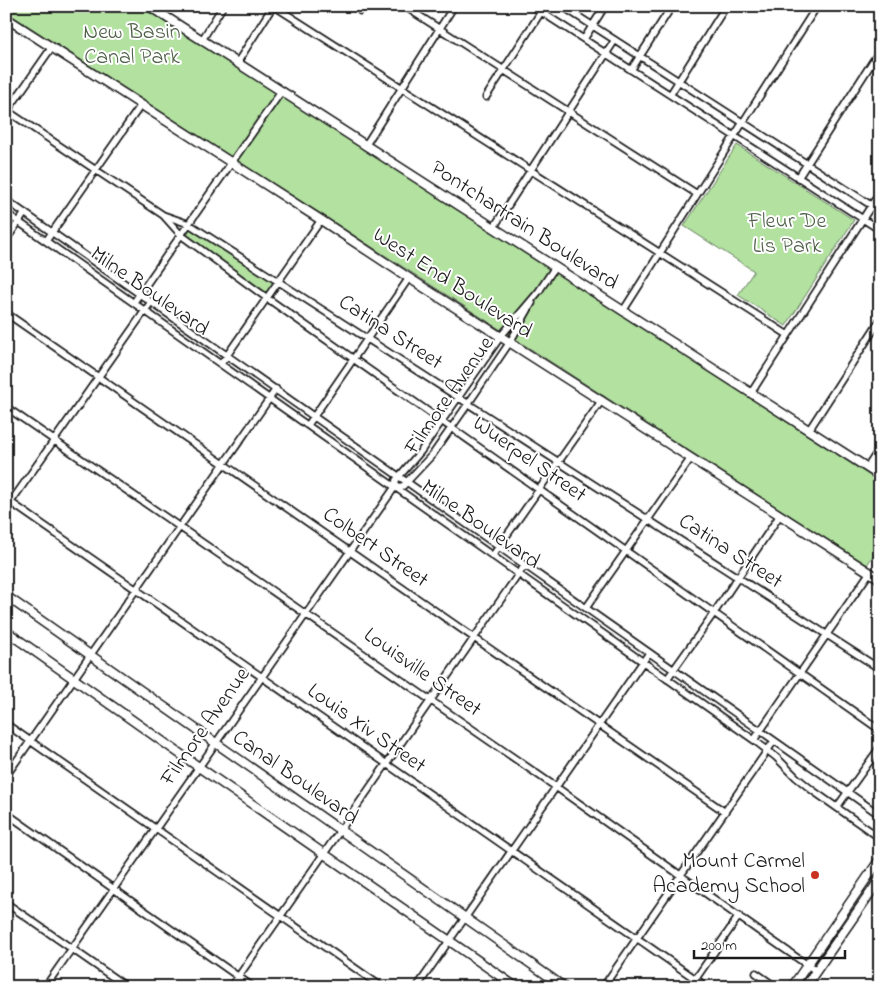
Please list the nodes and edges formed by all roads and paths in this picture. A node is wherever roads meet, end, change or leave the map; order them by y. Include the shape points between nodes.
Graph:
1 (149, 6) edge
2 (223, 6) edge
3 (273, 6) edge
4 (404, 6) edge
5 (454, 6) edge
6 (532, 6) edge
7 (562, 6) edge
8 (605, 6) edge
9 (672, 6) edge
10 (726, 6) edge
11 (817, 6) edge
12 (542, 9) edge
13 (6, 18) edge
14 (593, 26) junction
15 (440, 29) junction
16 (202, 40) junction
17 (584, 40) junction
18 (615, 40) junction
19 (52, 47) junction
20 (880, 50) edge
21 (605, 54) junction
22 (640, 56) junction
23 (237, 63) junction
24 (504, 70) junction
25 (631, 70) junction
26 (678, 81) junction
27 (402, 89) junction
28 (281, 92) junction
29 (670, 95) junction
30 (486, 96) dead end
31 (141, 105) junction
32 (7, 111) edge
33 (568, 111) junction
34 (743, 123) junction
35 (734, 136) junction
36 (365, 146) junction
37 (232, 164) junction
38 (807, 164) junction
39 (96, 170) junction
40 (530, 171) junction
41 (798, 178) junction
42 (880, 192) edge
43 (697, 194) junction
44 (6, 200) edge
45 (871, 205) junction
46 (880, 211) edge
47 (6, 213) edge
48 (25, 214) junction
49 (163, 215) junction
50 (862, 219) junction
51 (321, 220) junction
52 (19, 222) junction
53 (189, 224) junction
54 (494, 227) junction
55 (880, 230) edge
56 (52, 233) junction
57 (181, 235) junction
58 (6, 240) edge
59 (46, 241) junction
60 (660, 253) junction
61 (555, 267) junction
62 (409, 278) junction
63 (278, 282) junction
64 (540, 290) junction
65 (140, 294) junction
66 (268, 298) junction
67 (134, 302) junction
68 (150, 302) junction
69 (145, 310) junction
70 (623, 311) junction
71 (6, 313) edge
72 (880, 320) edge
73 (788, 335) junction
74 (501, 336) junction
75 (368, 339) junction
76 (510, 342) junction
77 (227, 355) junction
78 (354, 359) junction
79 (221, 364) junction
80 (99, 376) junction
81 (276, 389) junction
82 (751, 393) junction
83 (269, 398) junction
84 (458, 398) junction
85 (602, 400) junction
86 (468, 404) junction
87 (6, 407) edge
88 (314, 417) junction
89 (443, 422) junction
90 (308, 425) junction
91 (452, 427) junction
92 (809, 430) junction
93 (55, 440) junction
94 (880, 448) edge
95 (691, 458) junction
96 (558, 462) junction
97 (223, 464) junction
98 (867, 468) junction
99 (880, 476) edge
100 (399, 477) junction
101 (407, 482) junction
102 (395, 487) junction
103 (540, 489) junction
104 (8, 501) edge
105 (6, 509) edge
106 (780, 515) junction
107 (648, 520) junction
108 (179, 528) junction
109 (499, 547) junction
110 (627, 550) junction
111 (349, 551) junction
112 (493, 556) junction
113 (525, 565) junction
114 (870, 572) junction
115 (519, 574) junction
116 (880, 578) edge
117 (738, 579) junction
118 (136, 590) junction
119 (6, 596) edge
120 (586, 608) junction
121 (714, 613) junction
122 (306, 614) junction
123 (6, 630) edge
124 (828, 635) junction
125 (474, 637) junction
126 (649, 653) junction
127 (90, 655) junction
128 (643, 662) junction
129 (880, 669) edge
130 (674, 670) junction
131 (800, 674) junction
132 (74, 678) junction
133 (261, 678) junction
134 (667, 679) junction
135 (430, 701) junction
136 (6, 724) edge
137 (600, 724) junction
138 (880, 730) edge
139 (760, 731) junction
140 (754, 740) junction
141 (31, 741) junction
142 (774, 742) junction
143 (216, 744) junction
144 (880, 747) edge
145 (768, 750) junction
146 (386, 764) junction
147 (199, 767) junction
148 (6, 776) edge
149 (556, 787) junction
150 (847, 793) junction
151 (836, 808) junction
152 (725, 812) junction
153 (6, 813) edge
154 (880, 815) edge
155 (157, 828) junction
156 (340, 831) junction
157 (880, 838) edge
158 (511, 851) junction
159 (325, 853) junction
160 (880, 859) edge
161 (680, 876) junction
162 (880, 879) edge
163 (113, 890) junction
164 (6, 903) edge
165 (281, 916) junction
166 (739, 916) junction
167 (465, 918) junction
168 (636, 938) junction
169 (450, 940) junction
170 (72, 948) junction
171 (807, 964) junction
172 (816, 971) junction
173 (756, 973) dead end
174 (238, 977) junction
175 (696, 979) junction
176 (45, 987) edge
177 (127, 987) edge
178 (231, 987) edge
179 (253, 987) edge
180 (382, 987) edge
181 (417, 987) edge
182 (516, 987) edge
183 (564, 987) edge
184 (603, 987) edge
185 (690, 987) edge
186 (707, 987) edge
187 (776, 987) edge
188 (792, 987) edge
189 (805, 987) edge

1 - 16 main road, Pontchartrain Boulevard
2 - 16 street
3 - 23 street
3 - 27 street
4 - 15 street
5 - 15 street
6 - 12 street
7 - 14 street
8 - 14 street
9 - 22 street
10 - 26 street
11 - 34 street
12 - 17 street
12 - 24 street
13 - 19 main road, West End Boulevard
14 - 17 street
14 - 18 street
15 - 24 street
15 - 27 street
16 - 23 main road, Pontchartrain Boulevard
17 - 21 street
18 - 21 street
18 - 22 street
19 - 31 main road, West End Boulevard
19 - 32 street
20 - 38 street
21 - 25 street
21 - 33 street
22 - 25 street
22 - 26 street
23 - 28 main road, Pontchartrain Boulevard
24 - 30 street
24 - 33 street
25 - 29 street
26 - 29 street
26 - 34 street
27 - 36 street
27 - 40 street
28 - 36 main road, Pontchartrain Boulevard
28 - 37 street
29 - 35 street
31 - 37 main road, West End Boulevard
31 - 39 street
32 - 39 street, Catina Street
33 - 40 street
33 - 43 street
34 - 35 street
34 - 38 street
35 - 41 street
35 - 43 street
36 - 54 main road, Pontchartrain Boulevard
37 - 51 main road, West End Boulevard
37 - 53 street
38 - 41 street
38 - 45 street
39 - 49 street, Catina Street
39 - 56 street
40 - 54 street
40 - 60 street
41 - 50 street
42 - 45 street
43 - 60 street
44 - 48 street, Milne Boulevard
45 - 46 street
45 - 50 street
47 - 52 street, Milne Boulevard
48 - 52 street
48 - 56 street, Milne Boulevard
49 - 53 street, Catina Street
49 - 57 street, Wuerpel Street
50 - 55 street
50 - 73 street
51 - 62 main road, West End Boulevard
51 - 63 street
52 - 58 street
52 - 59 street, Milne Boulevard
53 - 57 street
53 - 63 street, Catina Street
54 - 61 main road, Pontchartrain Boulevard
56 - 59 street
56 - 65 street, Milne Boulevard
57 - 65 street
57 - 66 street, Wuerpel Street
59 - 67 street, Milne Boulevard
60 - 70 street
60 - 73 street
61 - 64 street, Filmore Avenue
61 - 70 main road, Pontchartrain Boulevard
62 - 74 main road, West End Boulevard
62 - 75 street
63 - 66 street
63 - 75 street, Catina Street
64 - 74 street, Filmore Avenue
64 - 76 street, Filmore Avenue
65 - 67 street
65 - 68 street, Milne Boulevard
66 - 77 street
66 - 78 street, Wuerpel Street
67 - 69 street, Milne Boulevard
68 - 69 street
68 - 77 street, Milne Boulevard
69 - 79 street, Milne Boulevard
69 - 80 street
70 - 82 main road, Pontchartrain Boulevard
71 - 80 street, Colbert Street
72 - 92 street
73 - 82 street
74 - 76 main road, West End Boulevard
74 - 84 street, Filmore Avenue
75 - 78 street
75 - 84 street, Catina Street
76 - 85 main road, West End Boulevard
76 - 86 street, Filmore Avenue
77 - 79 street
77 - 81 street, Milne Boulevard
78 - 88 street
78 - 89 street, Wuerpel Street
79 - 83 street, Milne Boulevard
80 - 93 street
80 - 97 street, Colbert Street
81 - 83 street
81 - 88 street, Milne Boulevard
82 - 92 main road, Pontchartrain Boulevard
83 - 90 street, Milne Boulevard
83 - 97 street
84 - 86 street, Catina Street
84 - 89 street, Filmore Avenue
85 - 95 main road, West End Boulevard
85 - 96 street
86 - 91 street, Filmore Avenue
86 - 96 street, Catina Street
87 - 93 street, Louisville Street
88 - 90 street
88 - 100 street, Milne Boulevard
89 - 91 street, Wuerpel Street
89 - 100 street, Filmore Avenue
90 - 102 street, Milne Boulevard
91 - 101 street, Filmore Avenue
91 - 103 street, Wuerpel Street
92 - 98 main road, Pontchartrain Boulevard
93 - 104 street
93 - 108 street, Louisville Street
94 - 98 street
95 - 106 main road, West End Boulevard
95 - 107 street
96 - 103 street
96 - 107 street, Catina Street
97 - 108 street
97 - 111 street, Colbert Street
98 - 99 main road, Pontchartrain Boulevard
100 - 101 street, Milne Boulevard
100 - 102 street, Filmore Avenue
101 - 102 street, Filmore Avenue
101 - 109 street, Milne Boulevard
102 - 111 street, Filmore Avenue
102 - 112 street, Milne Boulevard
103 - 109 street
103 - 110 street, Wuerpel Street
104 - 105 street
104 - 118 street, Louis Xiv Street
106 - 114 main road, West End Boulevard
106 - 117 street
107 - 110 street
107 - 117 street, Catina Street
108 - 118 street
108 - 122 street, Louisville Street
109 - 112 street
109 - 113 street, Milne Boulevard
110 - 120 street
110 - 121 street, Wuerpel Street
111 - 122 street, Filmore Avenue
111 - 125 street, Colbert Street
112 - 115 street, Milne Boulevard
113 - 115 street
113 - 120 street, Milne Boulevard
114 - 116 main road, West End Boulevard
114 - 124 street
115 - 125 street
115 - 128 street, Milne Boulevard
117 - 121 street
117 - 124 street, Catina Street
118 - 127 street
118 - 133 street, Louis Xiv Street
119 - 127 main road, Canal Boulevard
120 - 126 street, Milne Boulevard
121 - 130 street
121 - 131 street, Wuerpel Street
122 - 133 street, Filmore Avenue
122 - 135 street, Louisville Street
123 - 132 main road, Canal Boulevard
124 - 129 street, Catina Street
124 - 131 street
125 - 135 street
125 - 137 street, Colbert Street
126 - 128 street
126 - 130 street, Milne Boulevard
127 - 132 street
127 - 143 main road, Canal Boulevard
128 - 134 street, Milne Boulevard
128 - 137 street
130 - 134 street
130 - 139 street, Milne Boulevard
131 - 138 street, Wuerpel Street
131 - 139 street
132 - 141 street
132 - 147 main road, Canal Boulevard
133 - 143 street, Filmore Avenue
133 - 146 street, Louis Xiv Street
134 - 140 street, Milne Boulevard
135 - 146 street
135 - 149 street, Louisville Street
136 - 141 street
137 - 149 street
137 - 152 street, Colbert Street
139 - 140 street
139 - 142 street, Milne Boulevard
140 - 145 street, Milne Boulevard
141 - 148 street
141 - 155 street
142 - 145 street
142 - 150 street, Milne Boulevard
143 - 147 street, Filmore Avenue
143 - 156 main road, Canal Boulevard
144 - 150 street
145 - 151 street, Milne Boulevard
145 - 152 street
146 - 156 street
146 - 158 street, Louis Xiv Street
147 - 155 street, Filmore Avenue
147 - 159 main road, Canal Boulevard
149 - 158 street
149 - 161 street, Louisville Street
150 - 151 street
150 - 154 street, Milne Boulevard
151 - 157 street, Milne Boulevard
152 - 161 street
153 - 163 street
155 - 163 street, Filmore Avenue
155 - 165 street
156 - 159 street
156 - 167 main road, Canal Boulevard
158 - 167 street
158 - 168 street, Louis Xiv Street
159 - 165 street
159 - 169 main road, Canal Boulevard
160 - 171 main road
161 - 166 street, Louisville Street
161 - 168 street
162 - 172 main road
163 - 170 street, Filmore Avenue
163 - 174 street
164 - 170 street
165 - 174 street
165 - 180 street
166 - 171 street, Louisville Street
166 - 175 street
167 - 169 street
167 - 183 main road, Canal Boulevard
168 - 175 street, Louis Xiv Street
168 - 184 street
169 - 181 street
169 - 182 main road, Canal Boulevard
170 - 176 street, Filmore Avenue
170 - 177 street
171 - 172 street, Louisville Street
171 - 188 main road
172 - 189 main road
173 - 187 street
174 - 178 street
174 - 179 street
175 - 185 street
175 - 186 street, Louis Xiv Street

